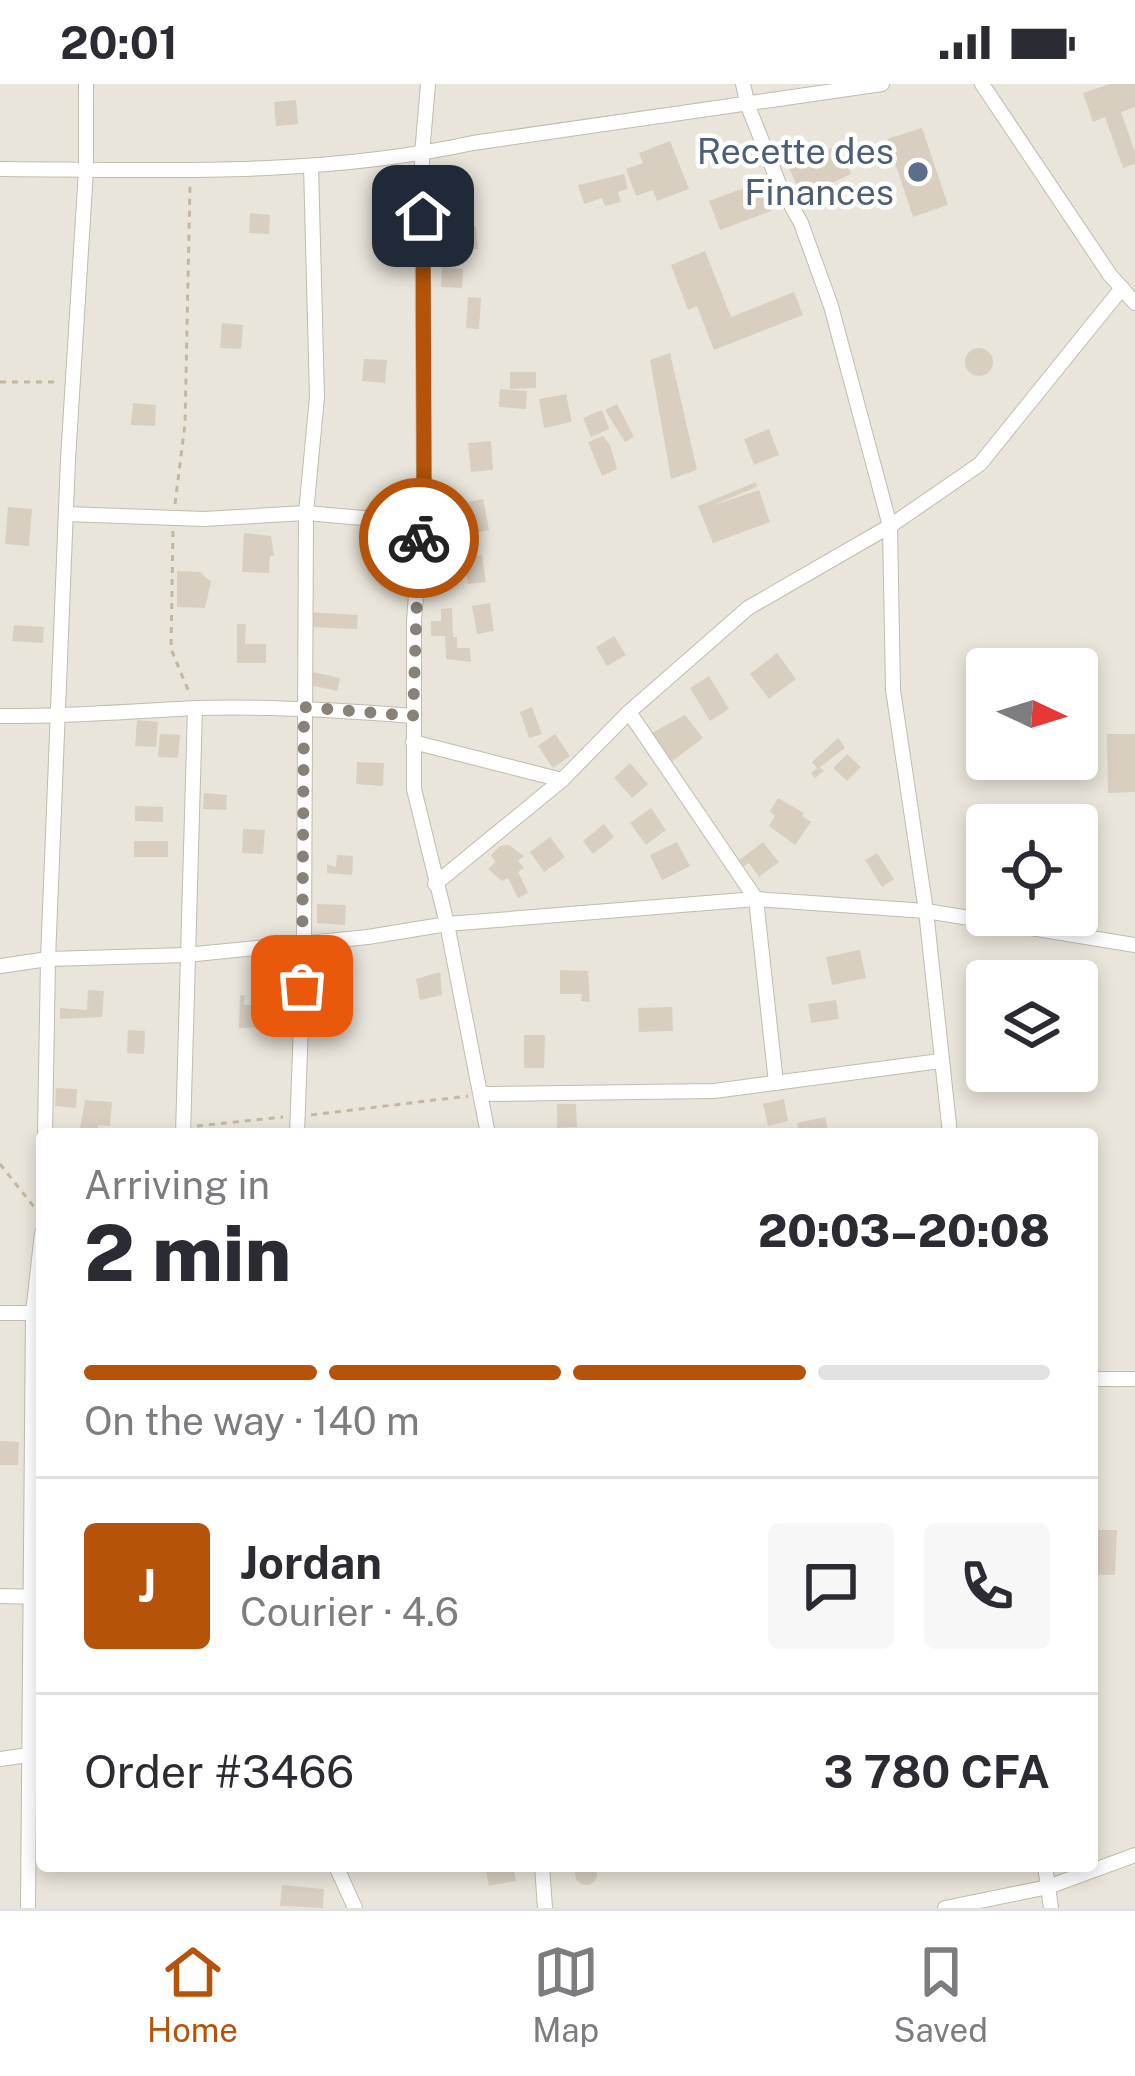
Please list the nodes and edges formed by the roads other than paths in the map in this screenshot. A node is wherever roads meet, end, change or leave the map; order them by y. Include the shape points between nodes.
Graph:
1 (86, 84) edge
2 (428, 84) edge
3 (743, 84) edge
4 (882, 84) edge
5 (982, 84) edge
6 (748, 106) junction
7 (422, 154) junction
8 (311, 166) junction
9 (0, 170) edge
10 (86, 170) junction
11 (1122, 288) junction
12 (1135, 303) edge
13 (306, 513) junction
14 (66, 514) junction
15 (420, 523) junction
16 (890, 526) junction
17 (304, 707) junction
18 (195, 708) junction
19 (629, 712) junction
20 (0, 716) edge
21 (413, 716) junction
22 (60, 717) junction
23 (412, 742) junction
24 (562, 781) junction
25 (435, 884) junction
26 (756, 899) junction
27 (926, 911) junction
28 (447, 924) junction
29 (304, 942) junction
30 (1135, 945) edge
31 (186, 955) junction
32 (48, 958) junction
33 (0, 966) edge
34 (940, 1060) junction
35 (776, 1083) junction
36 (482, 1094) junction
37 (45, 1128) edge
38 (184, 1128) edge
39 (297, 1128) edge
40 (487, 1128) edge
41 (949, 1128) edge
42 (0, 1313) edge
43 (36, 1313) edge
44 (1098, 1378) edge
45 (1135, 1379) edge
46 (0, 1596) edge
47 (36, 1598) edge
48 (36, 1754) edge
49 (0, 1759) edge
50 (36, 1771) edge
51 (1135, 1855) edge
52 (1098, 1869) edge
53 (339, 1872) edge
54 (542, 1872) edge
55 (1047, 1872) edge
56 (1089, 1872) edge
57 (1048, 1887) junction
58 (28, 1908) edge
59 (356, 1908) edge
60 (545, 1908) edge
61 (945, 1908) edge
62 (1051, 1908) edge

1 - 10 street
2 - 7 street
3 - 6 street
4 - 6 street
5 - 11 street
6 - 7 street
6 - 16 street via 831,306
7 - 8 street
7 - 15 street
8 - 10 street
8 - 13 street via 317,398
9 - 10 street
10 - 14 street
11 - 12 street
11 - 16 street via 980,464
13 - 14 street
13 - 15 street
13 - 17 street
14 - 22 street
15 - 21 street
16 - 19 street via 748,608
16 - 27 street via 892,690
17 - 18 street
17 - 21 street
17 - 29 street
18 - 22 street
18 - 31 street
19 - 24 street
19 - 26 street
20 - 22 street
21 - 23 street
22 - 32 street
23 - 24 street
23 - 25 street
24 - 25 street
25 - 28 street
26 - 27 street
26 - 28 street
26 - 35 street
27 - 30 street
27 - 34 street
28 - 29 street
28 - 36 street
29 - 31 street
29 - 39 street
31 - 32 street
31 - 38 street
32 - 33 street
32 - 37 street
34 - 35 street
34 - 41 street
35 - 36 street via 662,1094
36 - 40 street
42 - 43 street
44 - 45 street
46 - 47 street
48 - 49 street
50 - 58 street
51 - 52 street
53 - 59 street
54 - 60 street
55 - 57 street
56 - 57 street
57 - 61 street
57 - 62 street

